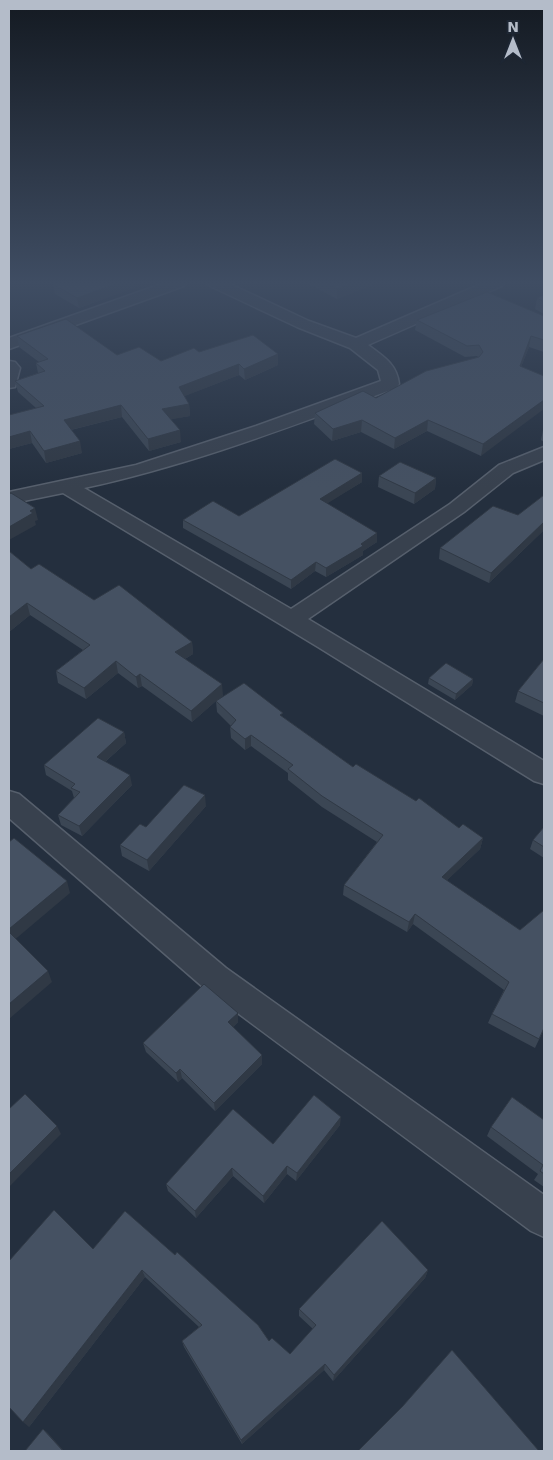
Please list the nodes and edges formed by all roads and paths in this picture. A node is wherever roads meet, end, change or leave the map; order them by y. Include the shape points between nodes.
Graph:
1 (365, 351) edge
2 (9, 366) edge
3 (9, 383) edge
4 (544, 453) edge
5 (115, 476) junction
6 (66, 486) junction
7 (9, 498) edge
8 (100, 506) junction
9 (291, 620) junction
10 (544, 774) edge
11 (9, 802) edge
12 (544, 1218) edge

1 - 5 street via 398,382 263,430
2 - 3 street
4 - 9 street via 506,469 457,508
5 - 6 street
5 - 8 street via 107,486
6 - 7 street
6 - 8 street
8 - 9 street
9 - 10 street
11 - 12 street via 216,978

